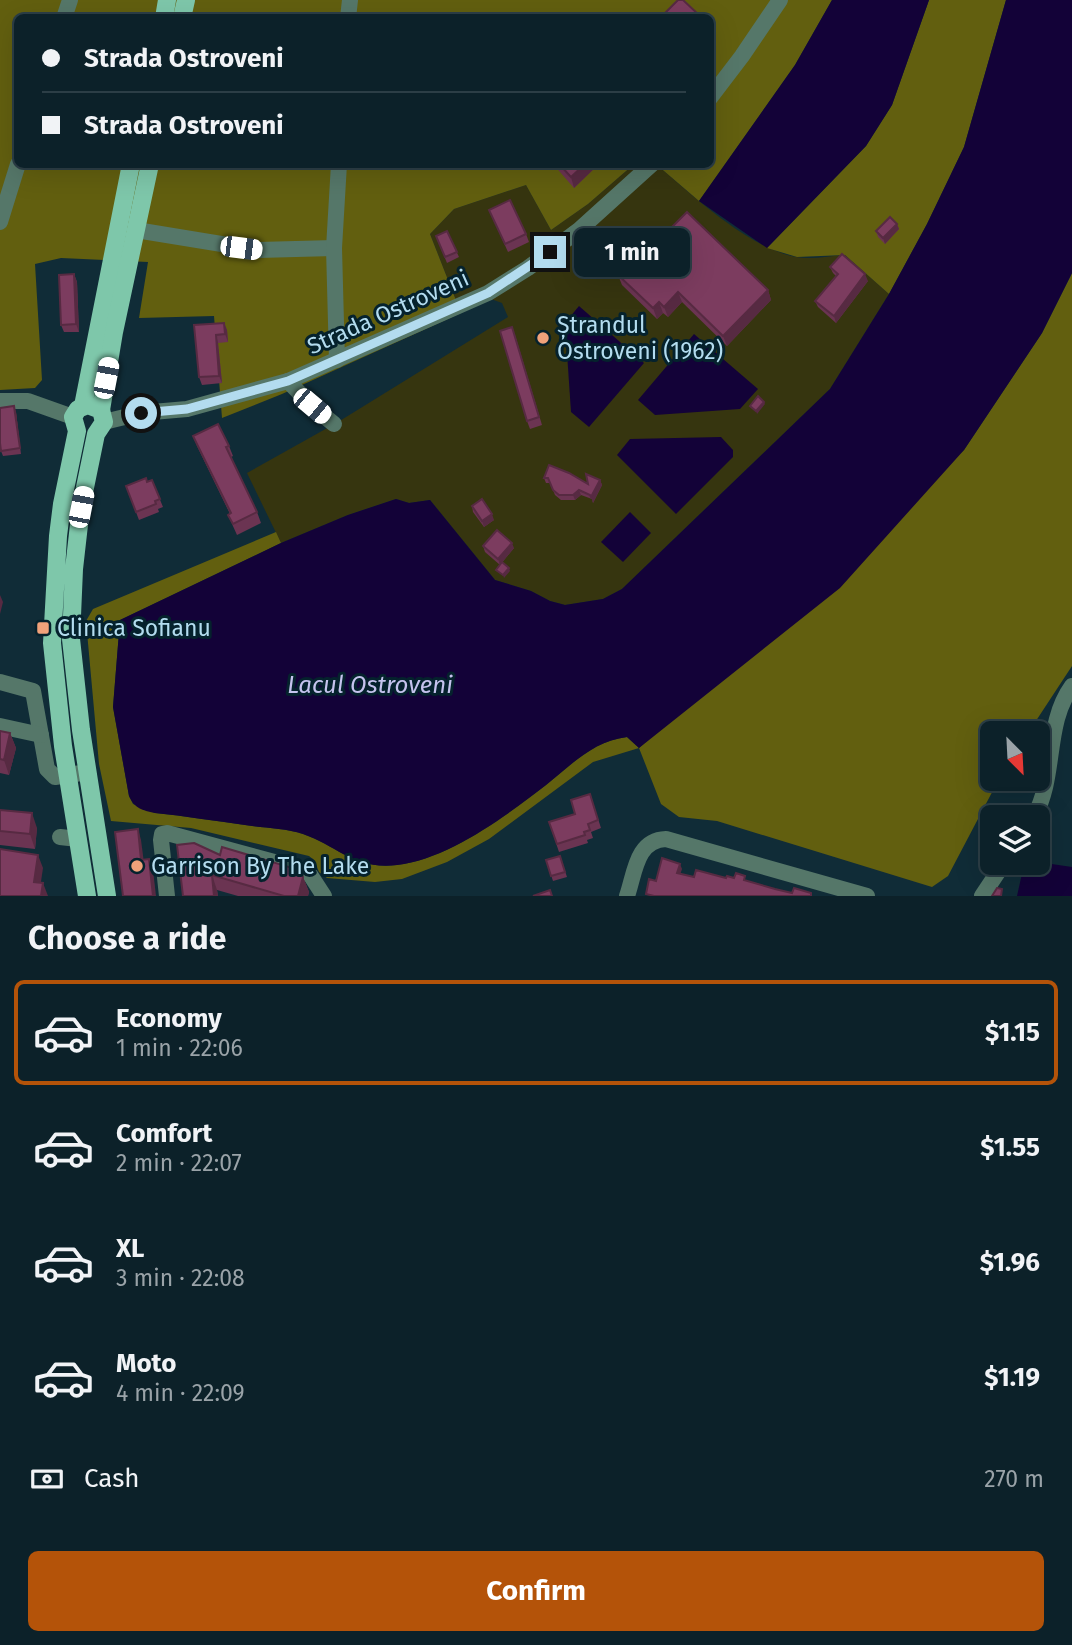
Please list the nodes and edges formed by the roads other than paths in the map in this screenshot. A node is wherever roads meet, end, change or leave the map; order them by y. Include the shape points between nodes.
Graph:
1 (780, 0) edge
2 (714, 93) edge
3 (17, 168) edge
4 (130, 168) edge
5 (149, 168) edge
6 (339, 168) edge
7 (648, 168) edge
8 (0, 222) edge
9 (136, 230) junction
10 (574, 234) junction
11 (334, 248) junction
12 (594, 265) dead end
13 (337, 360) junction
14 (288, 381) junction
15 (0, 401) edge
16 (79, 415) junction
17 (101, 420) junction
18 (334, 424) dead end
19 (0, 682) edge
20 (1072, 685) edge
21 (0, 726) edge
22 (41, 735) junction
23 (88, 772) junction
24 (68, 775) junction
25 (1038, 805) edge
26 (996, 875) edge
27 (87, 896) edge
28 (107, 896) edge
29 (167, 896) edge
30 (324, 896) edge
31 (627, 896) edge
32 (867, 896) edge
33 (982, 896) edge

1 - 2 street
3 - 8 street
4 - 16 main road
5 - 9 main road
6 - 11 street
7 - 10 street, Strada Ostroveni
9 - 11 street via 258,250
9 - 17 main road
10 - 12 street
10 - 13 street, Strada Ostroveni via 488,293
11 - 13 street
13 - 14 street, Strada Ostroveni
14 - 17 street, Strada Ostroveni via 187,409
14 - 18 street
15 - 16 street via 60,402
16 - 17 main road via 93,405
16 - 17 main road via 88,436
16 - 24 main road via 60,514 52,628 52,666
17 - 23 main road via 81,507 71,616 73,672
19 - 22 street via 33,691
20 - 25 street via 1057,714 1049,775
21 - 22 street
22 - 24 street via 47,769 55,777
23 - 24 street
23 - 28 main road
24 - 27 main road via 69,838
26 - 33 street
29 - 30 street via 161,840 167,833 304,870
31 - 32 street via 645,847 666,839

